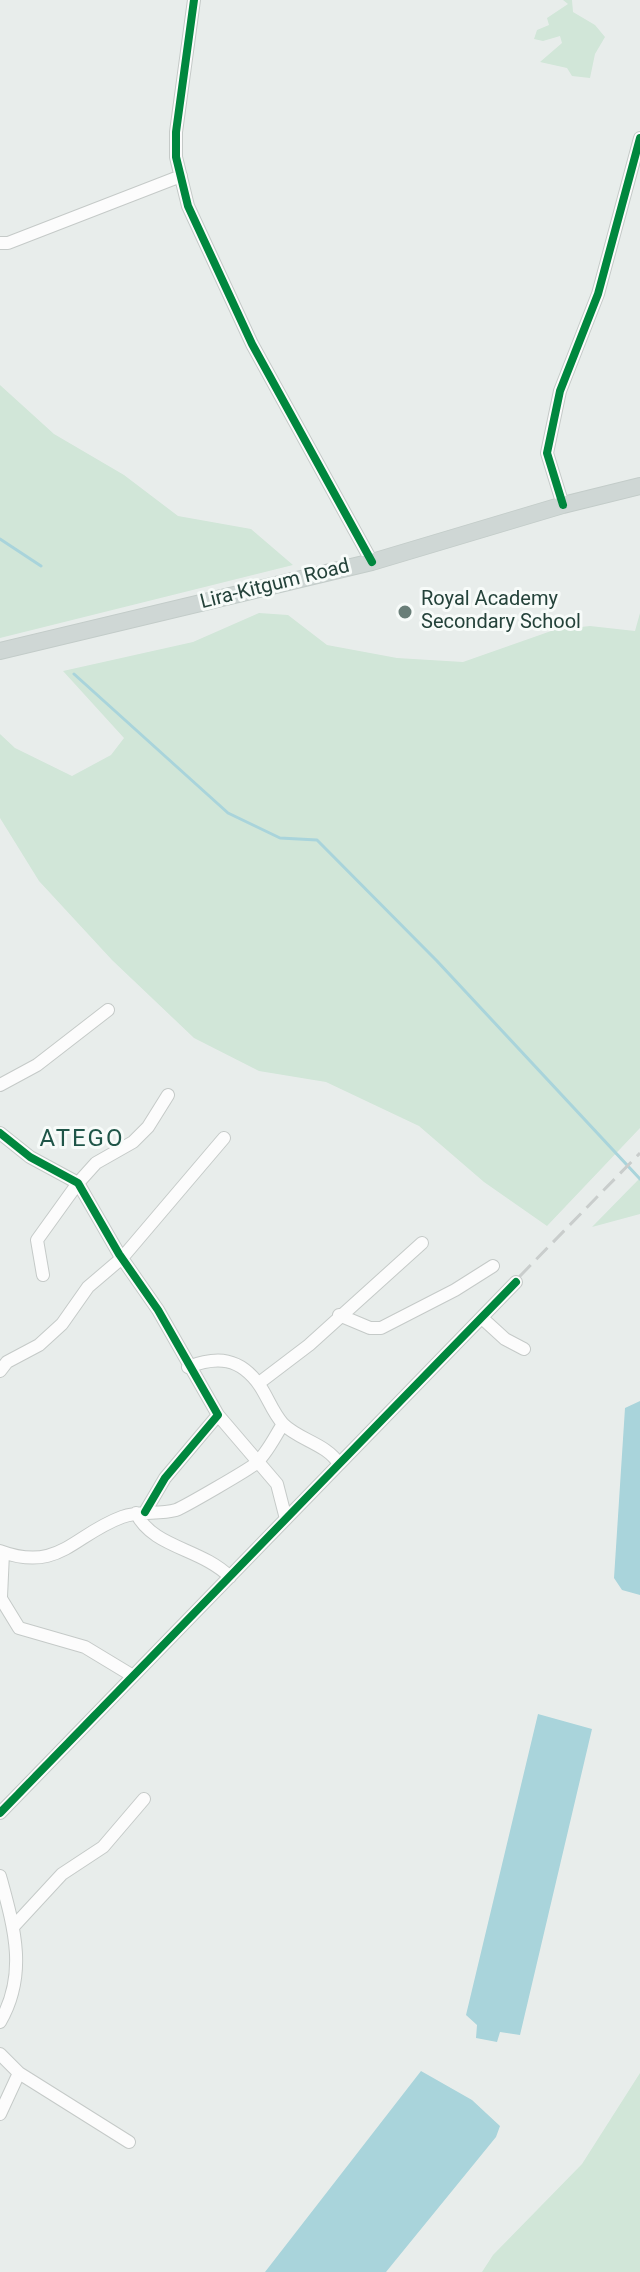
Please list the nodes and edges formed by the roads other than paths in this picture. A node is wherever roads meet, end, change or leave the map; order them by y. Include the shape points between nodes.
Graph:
1 (194, 0) edge
2 (640, 138) edge
3 (181, 176) junction
4 (0, 243) edge
5 (640, 486) edge
6 (563, 505) junction
7 (372, 562) junction
8 (0, 651) edge
9 (108, 1010) dead end
10 (0, 1085) edge
11 (168, 1095) dead end
12 (0, 1133) edge
13 (224, 1138) dead end
14 (78, 1183) junction
15 (422, 1243) dead end
16 (122, 1258) junction
17 (493, 1266) dead end
18 (43, 1275) dead end
19 (516, 1282) dead end
20 (339, 1315) junction
21 (482, 1318) junction
22 (524, 1349) dead end
23 (188, 1367) junction
24 (0, 1371) edge
25 (259, 1383) junction
26 (218, 1415) junction
27 (283, 1424) junction
28 (258, 1462) junction
29 (339, 1464) junction
30 (141, 1513) junction
31 (286, 1519) junction
32 (2, 1552) edge
33 (230, 1577) junction
34 (0, 1597) edge
35 (133, 1676) junction
36 (144, 1799) dead end
37 (0, 1813) edge
38 (0, 1876) edge
39 (13, 1927) junction
40 (0, 2022) edge
41 (0, 2054) edge
42 (19, 2073) junction
43 (0, 2114) edge
44 (129, 2142) dead end

1 - 3 street via 176,132
2 - 6 street via 598,294 560,391 547,453
3 - 4 street
3 - 7 street via 201,241
5 - 6 main road, Lira-Kitgum Road
6 - 7 main road, Lira-Kitgum Road
7 - 8 main road, Lira-Kitgum Road
9 - 10 street via 37,1065
11 - 14 street via 133,1142 96,1163
12 - 14 street via 30,1157
13 - 16 street
14 - 16 street
14 - 18 street via 37,1240
15 - 20 street
16 - 23 street
16 - 24 street via 88,1287 62,1324
17 - 20 street via 381,1328
19 - 21 street
20 - 25 street
21 - 22 street
21 - 29 street
23 - 25 street via 224,1359
23 - 26 street
25 - 27 street
26 - 28 street
26 - 30 street
27 - 28 street
27 - 29 street
28 - 30 street via 177,1509
28 - 31 street via 281,1492
29 - 31 street
30 - 32 street via 95,1528 54,1555 30,1558
30 - 33 street via 149,1533 199,1554
31 - 33 street
32 - 34 street
33 - 35 street
34 - 35 street via 19,1628 85,1647
35 - 37 street
36 - 39 street via 103,1847 62,1874
38 - 39 street
39 - 40 street via 17,1982
41 - 42 street
42 - 43 street
42 - 44 street

